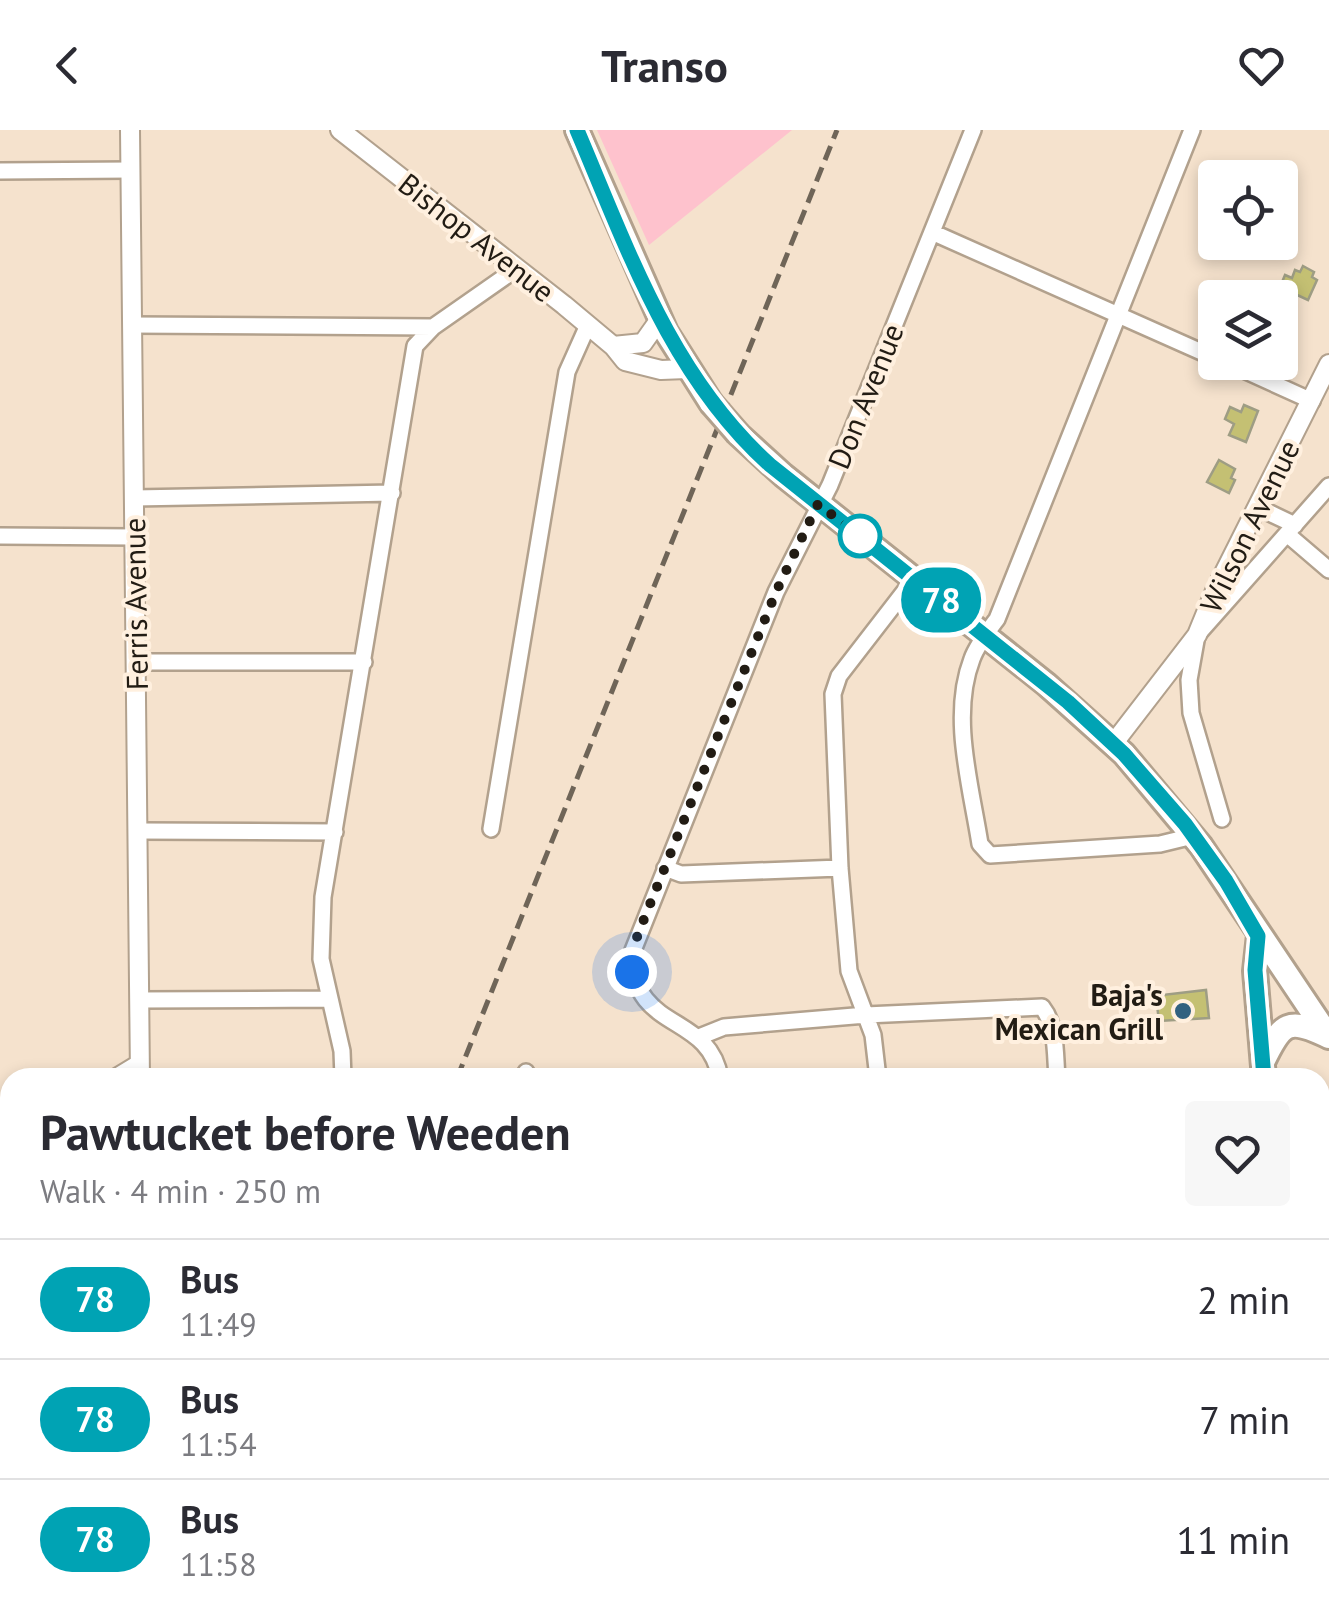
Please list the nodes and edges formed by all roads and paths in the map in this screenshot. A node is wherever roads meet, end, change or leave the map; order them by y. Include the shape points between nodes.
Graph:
1 (130, 130) edge
2 (340, 130) edge
3 (577, 130) edge
4 (973, 130) edge
5 (1192, 130) edge
6 (131, 170) junction
7 (0, 171) edge
8 (934, 233) junction
9 (516, 269) junction
10 (1118, 314) junction
11 (660, 319) junction
12 (132, 325) junction
13 (588, 325) junction
14 (433, 327) junction
15 (613, 346) junction
16 (1198, 350) edge
17 (1329, 364) edge
18 (687, 369) junction
19 (1266, 380) edge
20 (1312, 401) junction
21 (1329, 486) edge
22 (392, 493) junction
23 (134, 498) junction
24 (818, 504) junction
25 (1257, 507) junction
26 (1291, 530) junction
27 (0, 536) edge
28 (134, 537) junction
29 (1329, 570) edge
30 (914, 579) junction
31 (986, 635) junction
32 (1196, 635) junction
33 (136, 662) junction
34 (364, 662) junction
35 (1113, 744) junction
36 (1222, 820) dead end
37 (491, 829) dead end
38 (140, 831) junction
39 (335, 832) junction
40 (1194, 836) junction
41 (665, 868) junction
42 (840, 868) junction
43 (1258, 936) junction
44 (329, 999) junction
45 (141, 1000) junction
46 (866, 1015) junction
47 (698, 1036) junction
48 (1329, 1037) edge
49 (140, 1058) junction
50 (124, 1068) edge
51 (140, 1068) edge
52 (343, 1068) edge
53 (717, 1068) edge
54 (877, 1068) edge
55 (1056, 1068) edge
56 (1263, 1068) edge
57 (1264, 1068) edge

1 - 6 street, Ferris Avenue
2 - 9 street, Bishop Avenue
3 - 11 main road
4 - 8 street, Don Avenue
5 - 10 street
6 - 7 street
6 - 12 street, Ferris Avenue
8 - 10 street
8 - 24 street, Don Avenue
9 - 13 street, Bishop Avenue
9 - 14 street
10 - 16 street
10 - 31 street
11 - 15 street via 643,343
11 - 18 main road
12 - 14 street
12 - 23 street, Ferris Avenue
13 - 15 street, Bishop Avenue
13 - 37 street via 567,372
14 - 22 street via 415,346
15 - 18 street, Bishop Avenue via 625,361
17 - 20 street, Wilson Avenue
18 - 24 main road, bridge via 738,434
19 - 20 street
20 - 25 street, Wilson Avenue
21 - 26 street
22 - 23 street
22 - 34 street
23 - 28 street, Ferris Avenue
24 - 30 main road
24 - 41 street, Don Avenue
25 - 26 street
25 - 32 street, Wilson Avenue
26 - 29 street
26 - 32 street
27 - 28 street
28 - 33 street, Ferris Avenue
30 - 31 main road
30 - 42 street via 839,676 834,694
31 - 35 main road
31 - 40 street via 972,658 963,734 980,844 990,855
32 - 35 street, Wilson Avenue
32 - 36 street via 1192,713
33 - 34 street
33 - 38 street, Ferris Avenue
34 - 39 street
35 - 40 main road
38 - 39 street
38 - 45 street, Ferris Avenue
39 - 44 street via 320,935
40 - 43 main road
41 - 42 street via 681,874
41 - 47 street, Don Avenue via 638,934 632,972 653,1010
42 - 46 street via 849,970
43 - 48 main road
43 - 56 main road
44 - 45 street
44 - 52 street
45 - 49 street, Ferris Avenue
46 - 47 street via 724,1027
46 - 54 street
46 - 55 street via 1042,1006 1054,1032
47 - 53 street
48 - 57 main road via 1302,1024 1282,1028
49 - 50 lane
49 - 51 street, Ferris Avenue

